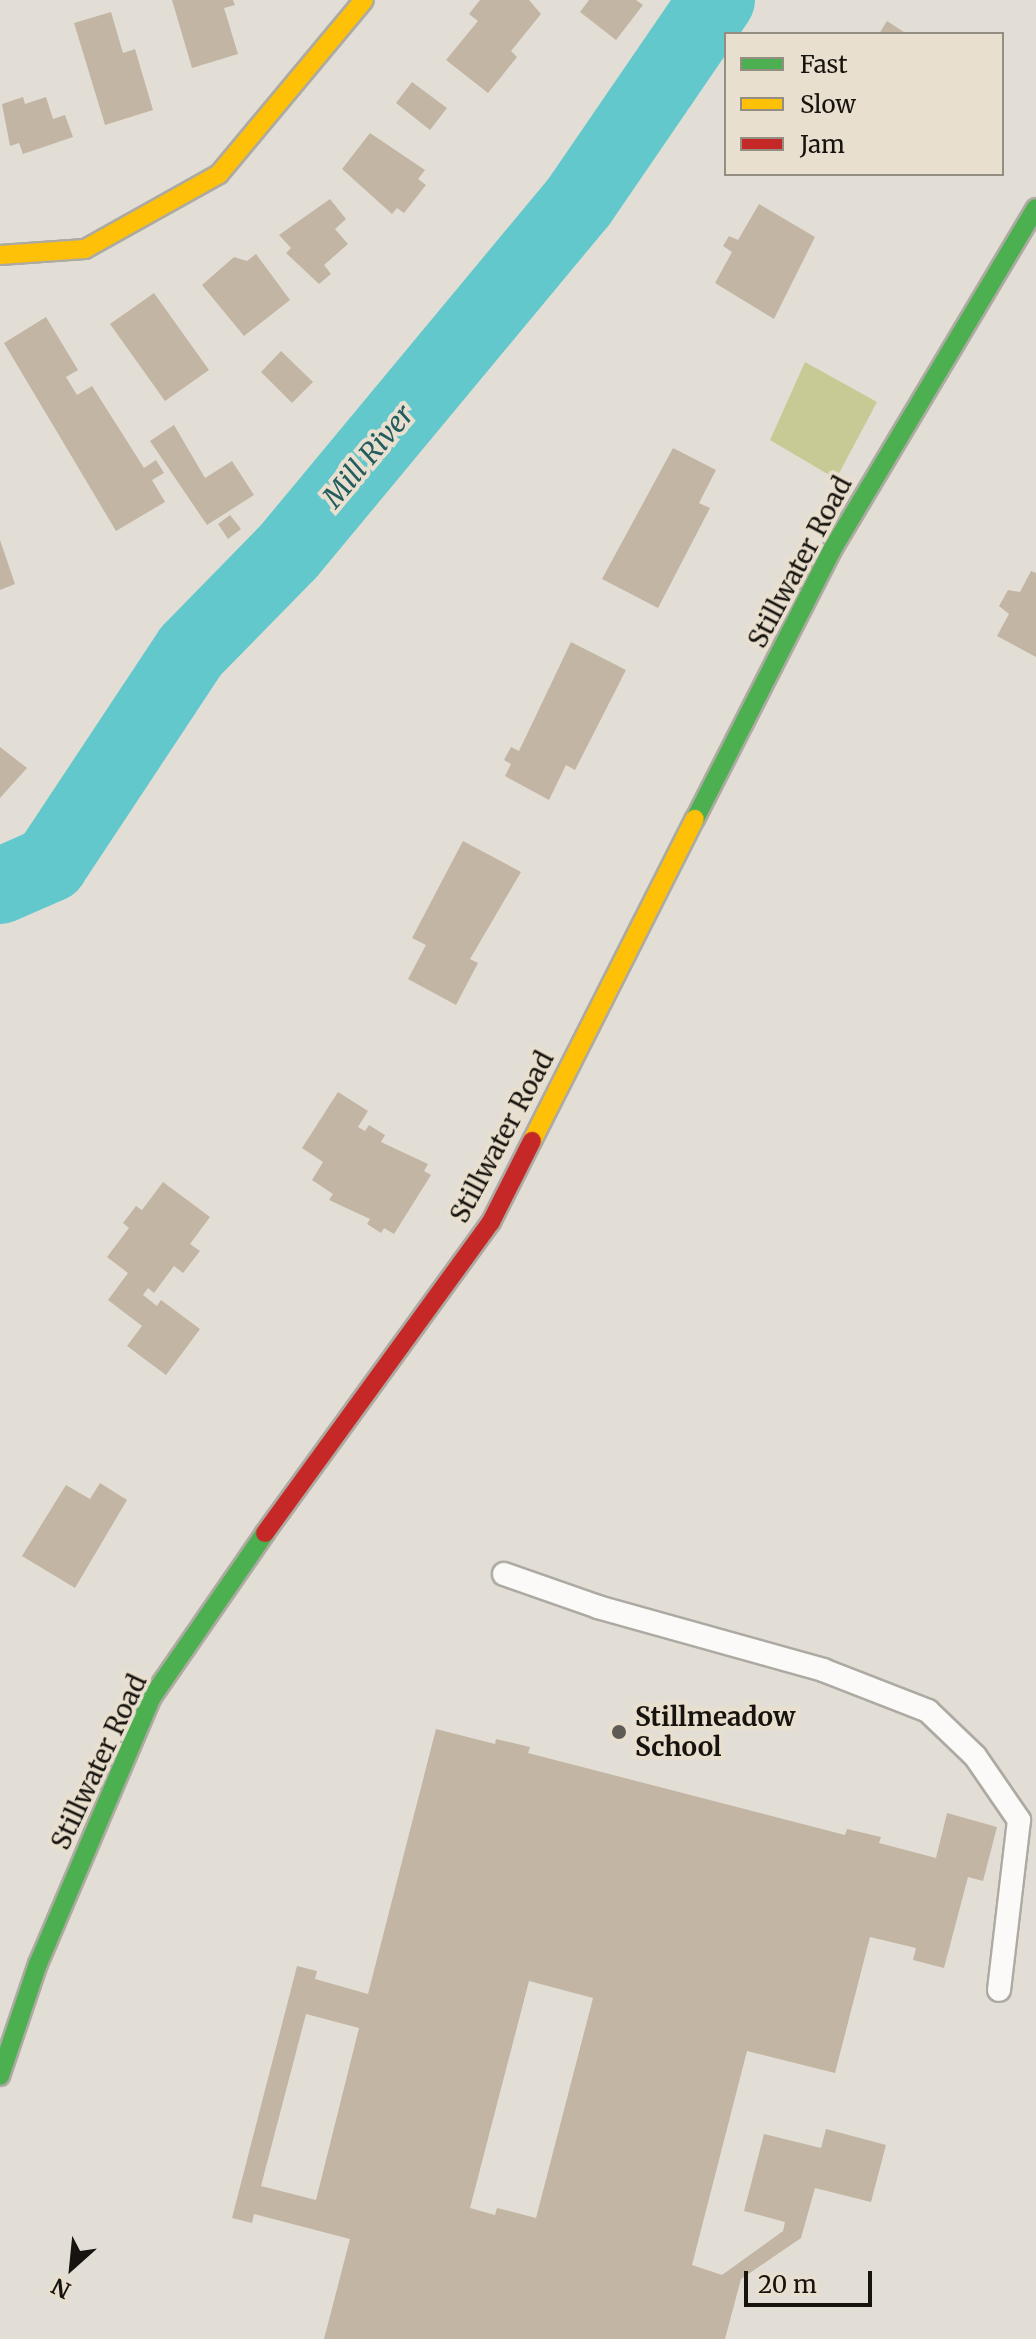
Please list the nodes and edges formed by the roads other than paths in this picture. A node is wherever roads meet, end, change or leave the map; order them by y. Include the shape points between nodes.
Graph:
1 (364, 0) edge
2 (1036, 208) edge
3 (0, 255) edge
4 (504, 1574) dead end
5 (999, 1990) dead end
6 (0, 2076) edge

1 - 3 main road via 219,174 85,249
2 - 6 main road, Stillwater Road via 832,550 491,1222 328,1442 152,1697 38,1964
4 - 5 lane via 598,1607 823,1670 928,1711 975,1756 1019,1820

